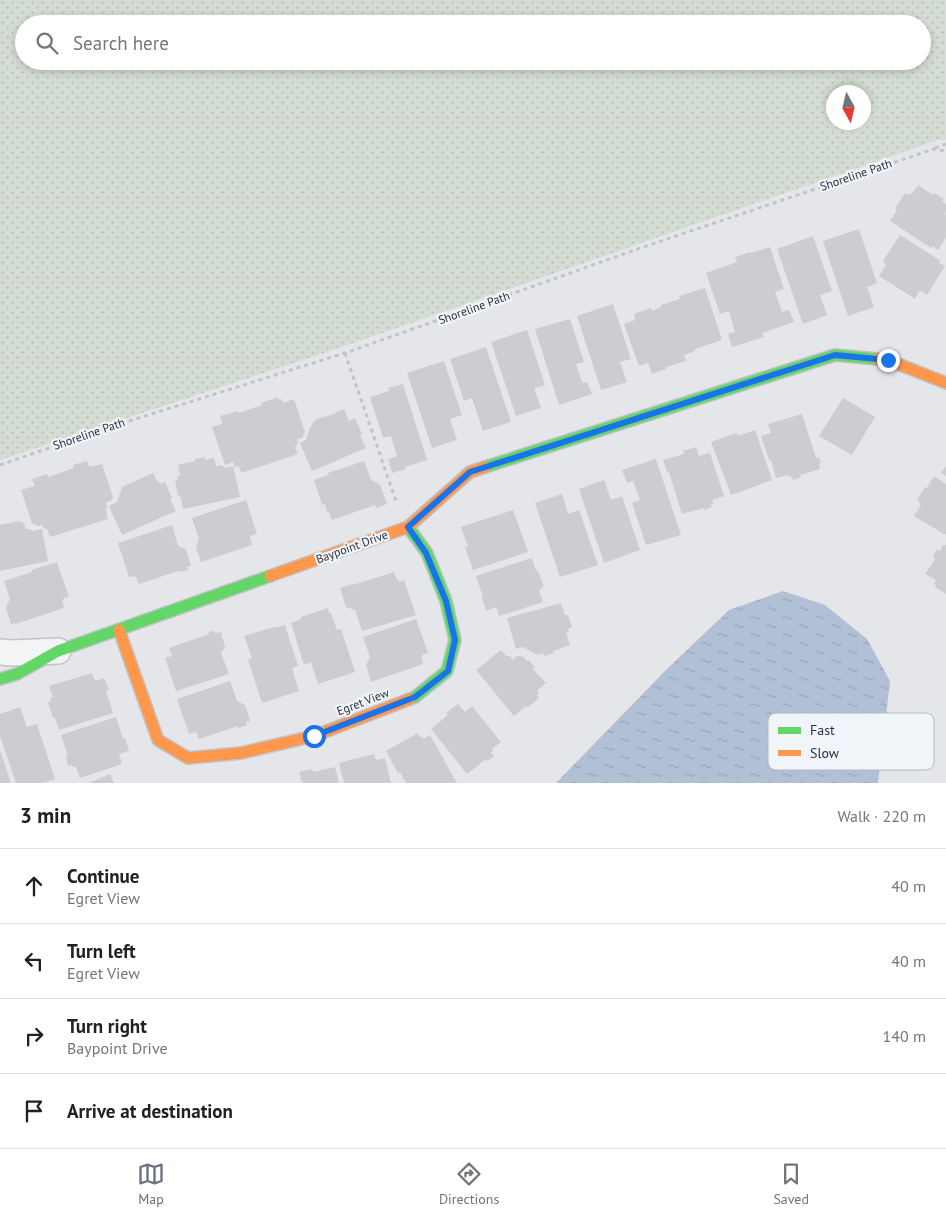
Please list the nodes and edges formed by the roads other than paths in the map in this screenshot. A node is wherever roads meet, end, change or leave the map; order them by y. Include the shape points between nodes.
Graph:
1 (945, 381) edge
2 (408, 527) junction
3 (119, 630) junction
4 (58, 650) junction
5 (0, 652) edge
6 (0, 679) edge

1 - 2 street, Baypoint Drive via 888,360 835,355 470,472
2 - 3 street, Baypoint Drive
2 - 3 street, Egret View via 426,553 446,601 455,640 448,671 415,697 314,736 241,753 188,758 158,740
3 - 4 street, Baypoint Drive
4 - 5 street, Baypoint Drive
4 - 6 street, Baypoint Drive via 17,674

